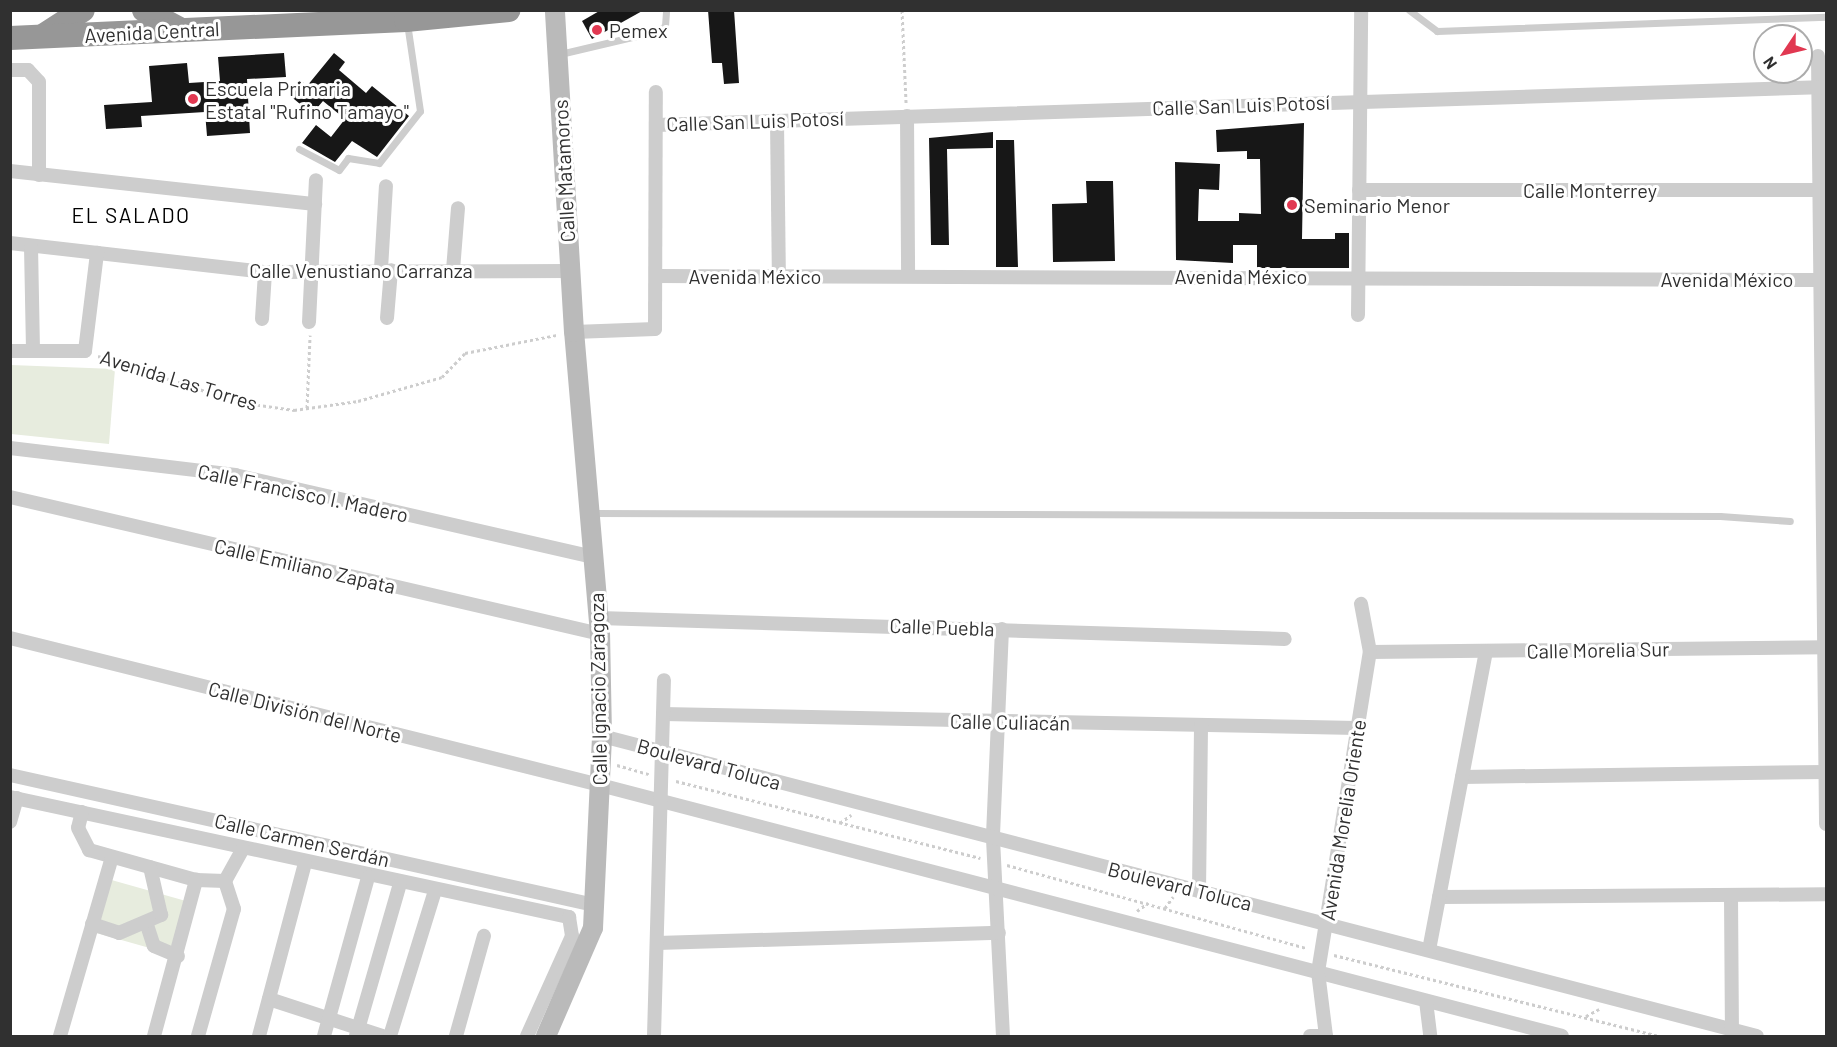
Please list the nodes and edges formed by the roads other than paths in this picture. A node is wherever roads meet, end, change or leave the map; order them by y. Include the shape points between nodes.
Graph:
1 (83, 10) edge
2 (144, 10) edge
3 (508, 10) edge
4 (555, 10) edge
5 (666, 10) edge
6 (1361, 10) edge
7 (1409, 10) edge
8 (1827, 17) edge
9 (406, 21) junction
10 (183, 30) junction
11 (10, 38) edge
12 (39, 38) junction
13 (558, 55) junction
14 (1818, 56) dead end
15 (10, 70) edge
16 (1824, 87) edge
17 (656, 92) dead end
18 (1360, 101) junction
19 (907, 116) junction
20 (777, 121) junction
21 (656, 124) junction
22 (299, 149) dead end
23 (10, 171) edge
24 (1823, 174) edge
25 (39, 175) junction
26 (316, 180) dead end
27 (386, 186) dead end
28 (1359, 190) junction
29 (1820, 190) junction
30 (315, 204) junction
31 (458, 208) dead end
32 (10, 243) edge
33 (31, 246) junction
34 (97, 253) junction
35 (310, 269) junction
36 (386, 270) junction
37 (453, 270) junction
38 (569, 271) junction
39 (265, 272) junction
40 (779, 275) junction
41 (656, 276) junction
42 (908, 276) junction
43 (1358, 276) junction
44 (1823, 280) edge
45 (1358, 315) dead end
46 (387, 318) dead end
47 (262, 319) dead end
48 (309, 322) road end
49 (574, 332) junction
50 (10, 351) edge
51 (33, 351) junction
52 (10, 448) edge
53 (10, 497) edge
54 (589, 513) junction
55 (1790, 521) dead end
56 (593, 557) junction
57 (1361, 604) dead end
58 (600, 626) junction
59 (1002, 629) junction
60 (10, 638) edge
61 (1285, 639) dead end
62 (1825, 647) edge
63 (1486, 651) junction
64 (1370, 652) junction
65 (664, 680) dead end
66 (663, 714) junction
67 (999, 722) junction
68 (1201, 725) junction
69 (1357, 728) junction
70 (602, 736) junction
71 (662, 752) junction
72 (1825, 772) edge
73 (10, 775) edge
74 (1462, 777) junction
75 (600, 785) junction
76 (14, 798) edge
77 (661, 801) junction
78 (82, 812) junction
79 (10, 822) edge
80 (1827, 824) edge
81 (993, 839) junction
82 (243, 849) junction
83 (112, 857) junction
84 (305, 863) junction
85 (150, 867) junction
86 (368, 877) junction
87 (196, 880) junction
88 (225, 881) junction
89 (400, 884) junction
90 (994, 890) junction
91 (435, 891) junction
92 (1199, 891) junction
93 (1827, 894) edge
94 (1731, 895) junction
95 (1439, 897) junction
96 (594, 905) junction
97 (146, 922) junction
98 (1326, 923) junction
99 (92, 924) junction
100 (999, 933) junction
101 (484, 936) dead end
102 (657, 944) junction
103 (1428, 950) junction
104 (178, 956) junction
105 (1318, 972) junction
106 (269, 999) junction
107 (1426, 1001) junction
108 (329, 1019) junction
109 (1732, 1030) junction
110 (357, 1033) edge
111 (60, 1036) edge
112 (154, 1036) edge
113 (198, 1036) edge
114 (259, 1036) edge
115 (324, 1036) edge
116 (382, 1036) edge
117 (390, 1036) edge
118 (456, 1036) edge
119 (527, 1036) edge
120 (546, 1036) edge
121 (654, 1036) edge
122 (1004, 1036) edge
123 (1310, 1036) edge
124 (1326, 1036) edge
125 (1430, 1036) edge
126 (1562, 1036) edge
127 (1757, 1036) edge

1 - 12 highway
2 - 10 highway
3 - 9 highway, Avenida Central
4 - 13 street, Calle Matamoros
5 - 13 lane via 665,26 657,31
6 - 18 street
7 - 8 lane via 1437,31
9 - 10 highway, Avenida Central
9 - 22 lane via 420,111 379,163 348,158 339,170
10 - 12 highway, Avenida Central
11 - 12 highway, Avenida Central
13 - 38 street, Calle Matamoros
14 - 16 street
15 - 25 street via 36,74
16 - 18 street, Calle San Luis Potosí
16 - 24 street
17 - 21 street
18 - 19 street, Calle San Luis Potosí
18 - 28 street
19 - 20 street, Calle San Luis Potosí
19 - 42 street
20 - 21 street, Calle San Luis Potosí
20 - 40 street
21 - 41 street
23 - 25 street
24 - 29 street
25 - 30 street
26 - 30 street
27 - 36 street
28 - 29 street, Calle Monterrey
28 - 43 street
29 - 44 street
30 - 35 street
31 - 37 street
32 - 33 street, Calle Venustiano Carranza
33 - 34 street, Calle Venustiano Carranza
33 - 51 street
34 - 39 street, Calle Venustiano Carranza
34 - 51 street, Avenida Las Torres via 84,351
35 - 36 street, Calle Venustiano Carranza
35 - 39 street, Calle Venustiano Carranza
35 - 48 street
36 - 37 street, Calle Venustiano Carranza
36 - 46 street
37 - 38 street, Calle Venustiano Carranza
38 - 49 street, Calle Matamoros
39 - 47 street
40 - 41 street, Avenida México
40 - 42 street, Avenida México
41 - 49 street via 655,329
42 - 43 street, Avenida México
43 - 44 street, Avenida México
43 - 45 street
44 - 62 street
49 - 54 street, Calle Ignacio Zaragoza
50 - 51 street, Avenida Las Torres
52 - 56 street, Calle Francisco I. Madero via 235,475
53 - 58 street, Calle Emiliano Zapata
54 - 55 lane via 1720,516
54 - 56 street, Calle Ignacio Zaragoza
56 - 58 street, Calle Ignacio Zaragoza
57 - 64 street, Avenida Morelia Oriente
58 - 59 street, Calle Puebla
58 - 70 street, Calle Ignacio Zaragoza
59 - 61 street, Calle Puebla
59 - 67 street
60 - 75 street, Calle División del Norte
62 - 63 street, Calle Morelia Sur
62 - 72 street
63 - 64 street, Calle Morelia Sur
63 - 74 street
64 - 69 street, Avenida Morelia Oriente
65 - 66 street
66 - 67 street, Calle Culiacán
66 - 71 street
67 - 68 street, Calle Culiacán
67 - 81 street
68 - 69 street, Calle Culiacán
68 - 92 street
69 - 98 street, Avenida Morelia Oriente
70 - 71 street, Boulevard Toluca
70 - 75 street, Calle Ignacio Zaragoza
71 - 77 street
71 - 81 street, Boulevard Toluca
72 - 74 street
72 - 80 street
73 - 96 street, Calle Carmen Serdán
74 - 95 street
75 - 77 street
75 - 96 street, Calle Ignacio Zaragoza
76 - 78 street, Calle Carmen Serdán
76 - 79 street
77 - 90 street
77 - 102 street
78 - 82 street, Calle Carmen Serdán
78 - 83 street via 81,840 90,850
81 - 90 street
81 - 92 street, Boulevard Toluca
82 - 84 street, Calle Carmen Serdán
82 - 88 street
83 - 85 street
83 - 99 street
84 - 86 street, Calle Carmen Serdán
84 - 106 street
85 - 87 street
85 - 97 street via 161,915
86 - 89 street, Calle Carmen Serdán
86 - 108 street
87 - 88 street
87 - 104 street
88 - 113 street via 234,909
89 - 91 street, Calle Carmen Serdán
89 - 110 street
90 - 100 street
90 - 105 street
91 - 117 street
91 - 119 street, Calle Carmen Serdán via 569,917 574,926
92 - 98 street, Boulevard Toluca
93 - 94 street
94 - 95 street
94 - 109 street
95 - 103 street
96 - 120 street, Calle Ignacio Zaragoza via 593,928
97 - 99 street via 120,933
97 - 104 street via 154,946
98 - 103 street, Boulevard Toluca
98 - 105 street, Avenida Morelia Oriente
99 - 111 street
100 - 102 street
100 - 122 street
101 - 118 street
102 - 121 street
103 - 109 street, Boulevard Toluca
104 - 112 street
105 - 107 street
105 - 124 street, Avenida Morelia Oriente
106 - 108 street
106 - 114 street
107 - 125 street
107 - 126 street
108 - 110 street
108 - 115 street
109 - 127 street, Boulevard Toluca
110 - 116 street
123 - 124 street

